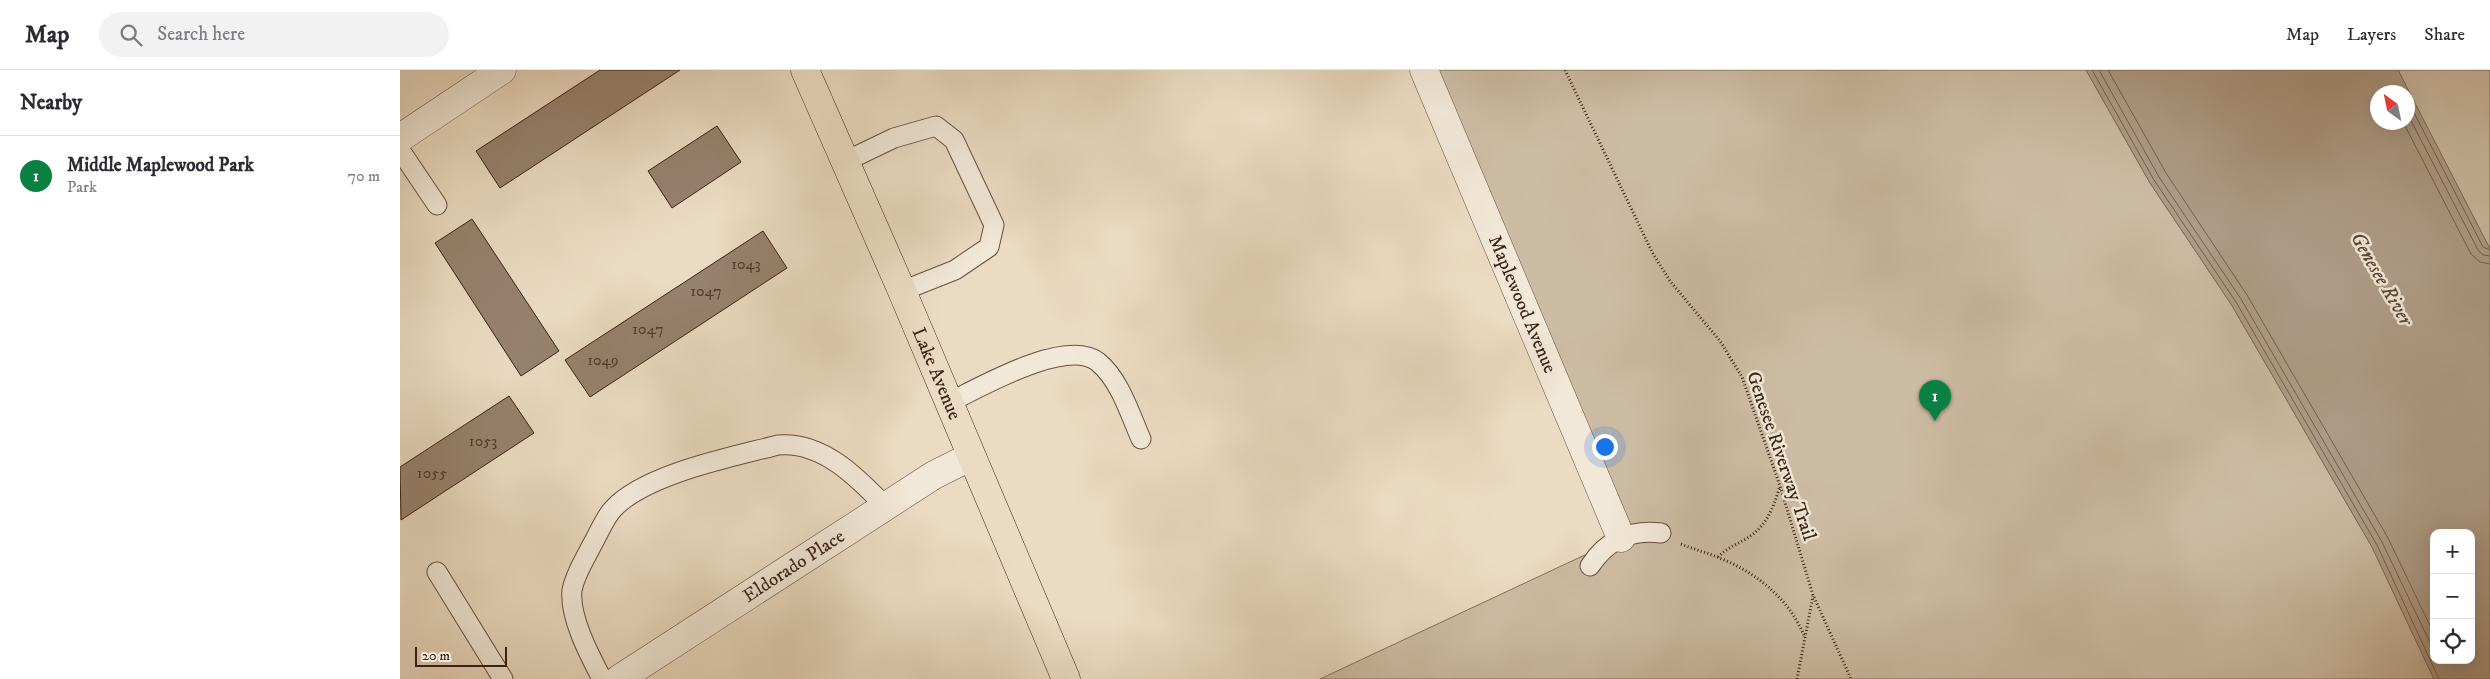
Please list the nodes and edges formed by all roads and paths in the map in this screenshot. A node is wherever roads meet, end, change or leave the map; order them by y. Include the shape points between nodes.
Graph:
1 (805, 70) edge
2 (1424, 70) edge
3 (1565, 70) edge
4 (486, 74) edge
5 (400, 138) edge
6 (400, 150) edge
7 (844, 162) junction
8 (437, 205) dead end
9 (902, 291) junction
10 (948, 404) junction
11 (1141, 439) dead end
12 (970, 457) junction
13 (1780, 486) junction
14 (885, 506) junction
15 (1661, 533) joint
16 (1621, 538) junction
17 (1718, 557) junction
18 (1590, 566) dead end
19 (436, 572) dead end
20 (1813, 595) junction
21 (1805, 638) junction
22 (503, 679) edge
23 (602, 679) edge
24 (619, 679) edge
25 (1066, 679) edge
26 (1796, 679) edge
27 (1851, 679) edge

1 - 7 main road, Lake Avenue
2 - 16 street, Maplewood Avenue
3 - 13 path, Genesee Riverway Trail via 1652,252 1670,282 1720,341 1742,376
4 - 5 street
6 - 8 lane
7 - 9 main road, Lake Avenue
7 - 9 lane via 894,138 936,126 954,140 994,225 988,247 955,270
9 - 10 main road, Lake Avenue
10 - 11 lane via 999,378 1047,359 1078,355 1098,362 1116,384
10 - 12 main road, Lake Avenue
12 - 14 street, Eldorado Place
12 - 25 main road, Lake Avenue
13 - 17 path via 1759,530
13 - 20 path, Genesee Riverway Trail
14 - 23 lane via 836,461 791,444 686,470 630,496 613,509 602,526 578,571 572,591 580,632
14 - 24 street, Eldorado Place
15 - 16 lane via 1637,532
15 - 17 path via 1690,548
16 - 18 lane via 1605,548
17 - 21 path via 1756,577 1777,595 1794,616
19 - 22 lane
20 - 21 path
20 - 27 path, Genesee Riverway Trail
21 - 26 path

